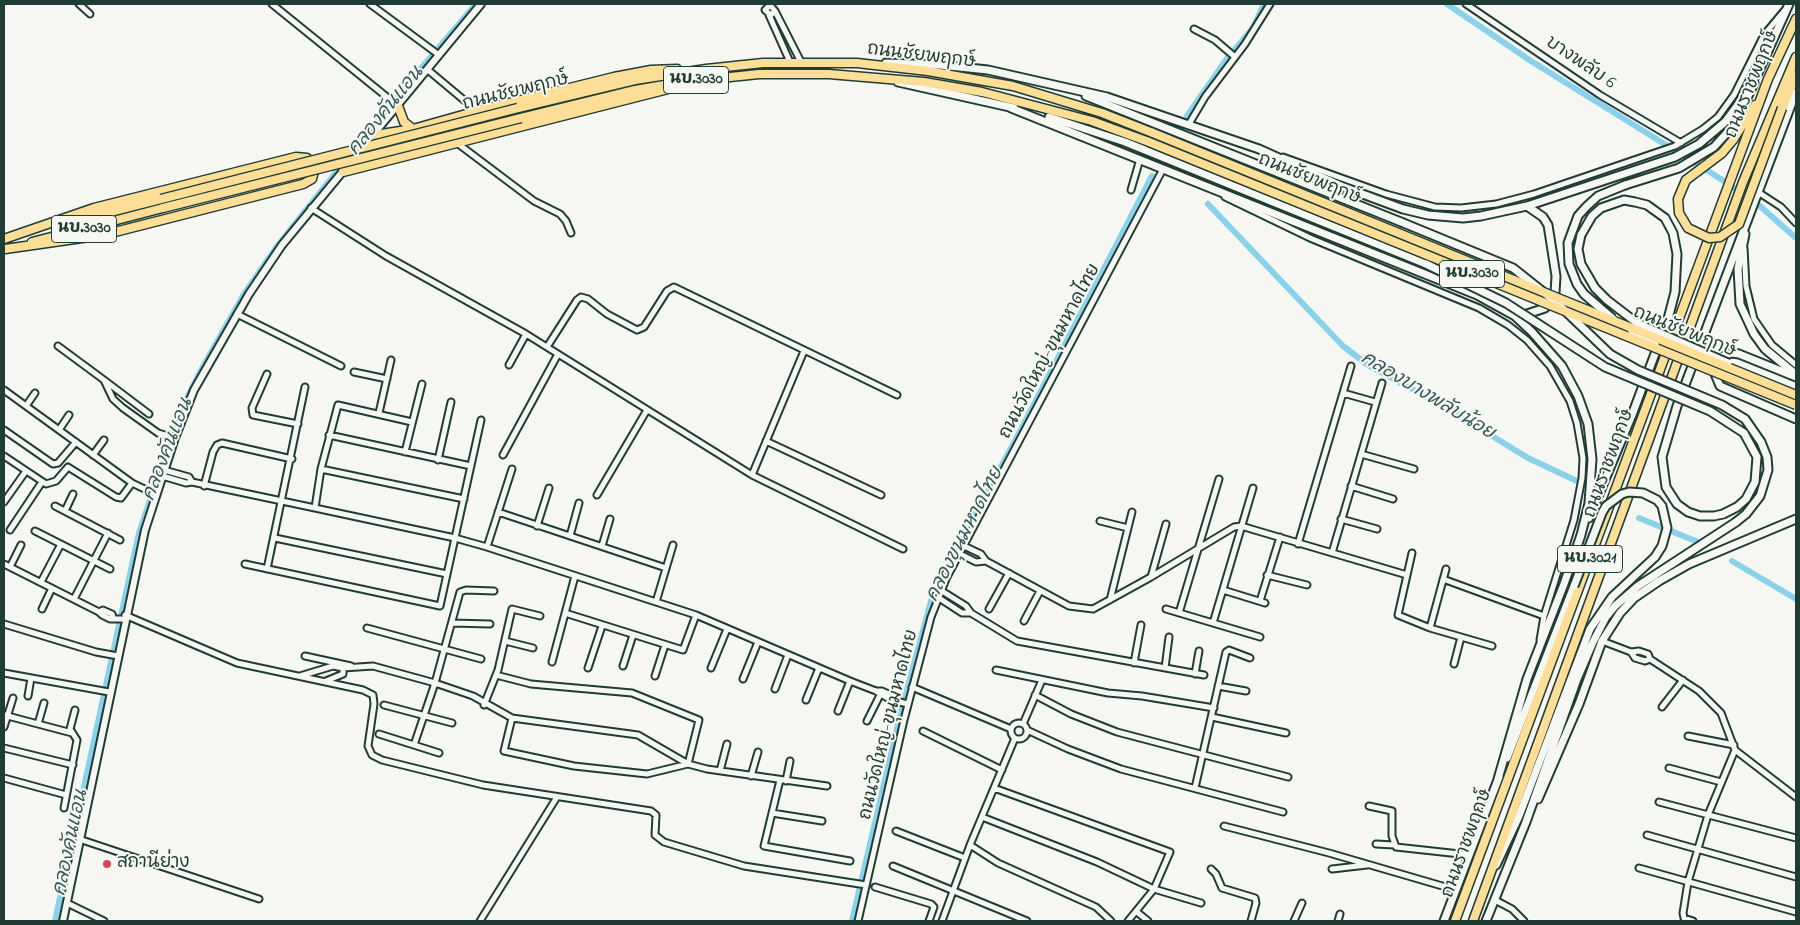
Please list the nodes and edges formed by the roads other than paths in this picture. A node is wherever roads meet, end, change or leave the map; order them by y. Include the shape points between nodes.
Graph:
1 (79, 4) edge
2 (272, 4) edge
3 (370, 4) edge
4 (480, 4) edge
5 (770, 4) edge
6 (1270, 4) edge
7 (1466, 4) edge
8 (1787, 6) edge
9 (776, 11) junction
10 (90, 14) dead end
11 (769, 15) junction
12 (1796, 19) edge
13 (1194, 29) dead end
14 (439, 55) junction
15 (1234, 56) junction
16 (1796, 57) edge
17 (790, 62) junction
18 (802, 62) junction
19 (857, 63) junction
20 (706, 69) junction
21 (428, 70) junction
22 (1759, 70) junction
23 (1796, 75) edge
24 (874, 77) junction
25 (709, 78) junction
26 (1768, 79) junction
27 (1048, 83) junction
28 (1796, 92) edge
29 (396, 104) junction
30 (1011, 108) junction
31 (477, 111) junction
32 (1189, 124) junction
33 (413, 129) junction
34 (397, 133) junction
35 (374, 135) junction
36 (457, 143) junction
37 (1681, 143) junction
38 (1259, 149) junction
39 (409, 156) junction
40 (1140, 159) junction
41 (1163, 169) junction
42 (342, 172) junction
43 (1208, 188) junction
44 (1132, 190) dead end
45 (1756, 195) junction
46 (1527, 206) junction
47 (311, 208) junction
48 (1796, 223) edge
49 (1746, 224) junction
50 (571, 233) dead end
51 (4, 239) edge
52 (1744, 240) junction
53 (4, 249) edge
54 (237, 314) junction
55 (1515, 316) junction
56 (526, 334) junction
57 (58, 346) dead end
58 (547, 347) junction
59 (804, 351) junction
60 (558, 354) junction
61 (391, 360) dead end
62 (509, 365) dead end
63 (1796, 365) edge
64 (341, 366) dead end
65 (1351, 366) dead end
66 (354, 372) dead end
67 (267, 374) dead end
68 (1796, 375) edge
69 (386, 379) junction
70 (104, 380) junction
71 (1382, 383) dead end
72 (422, 384) dead end
73 (305, 387) dead end
74 (4, 390) edge
75 (35, 393) dead end
76 (1343, 393) junction
77 (1796, 393) edge
78 (897, 395) dead end
79 (450, 402) dead end
80 (1375, 402) junction
81 (1796, 404) edge
82 (26, 406) junction
83 (647, 410) junction
84 (378, 413) junction
85 (149, 414) dead end
86 (69, 415) dead end
87 (1796, 419) edge
88 (481, 420) dead end
89 (412, 422) junction
90 (298, 424) junction
91 (4, 430) edge
92 (59, 430) junction
93 (329, 435) junction
94 (171, 437) junction
95 (104, 440) dead end
96 (766, 440) junction
97 (76, 442) junction
98 (405, 452) junction
99 (1361, 454) junction
100 (93, 455) junction
101 (503, 455) dead end
102 (4, 456) edge
103 (292, 459) junction
104 (438, 460) junction
105 (471, 466) junction
106 (322, 469) junction
107 (512, 469) dead end
108 (1414, 469) dead end
109 (26, 471) junction
110 (163, 473) junction
111 (752, 475) junction
112 (1220, 480) dead end
113 (42, 482) junction
114 (132, 484) junction
115 (204, 486) junction
116 (1351, 486) junction
117 (549, 488) dead end
118 (1253, 488) dead end
119 (153, 493) junction
120 (73, 494) dead end
121 (881, 494) dead end
122 (597, 495) dead end
123 (464, 499) junction
124 (1393, 499) dead end
125 (4, 502) edge
126 (282, 503) junction
127 (579, 504) dead end
128 (55, 506) dead end
129 (315, 508) junction
130 (66, 511) junction
131 (498, 512) junction
132 (1132, 512) dead end
133 (610, 519) dead end
134 (1341, 519) junction
135 (1796, 519) edge
136 (1100, 521) dead end
137 (1166, 524) dead end
138 (538, 526) junction
139 (1242, 526) junction
140 (1128, 528) junction
141 (10, 530) dead end
142 (1377, 530) dead end
143 (34, 531) dead end
144 (108, 533) junction
145 (1581, 535) junction
146 (570, 536) junction
147 (1280, 537) junction
148 (275, 538) junction
149 (456, 538) junction
150 (120, 540) dead end
151 (61, 544) junction
152 (1298, 544) junction
153 (20, 545) dead end
154 (673, 545) dead end
155 (602, 546) junction
156 (964, 546) junction
157 (487, 547) junction
158 (1198, 549) junction
159 (903, 550) dead end
160 (1412, 553) dead end
161 (960, 554) junction
162 (1332, 554) junction
163 (94, 561) junction
164 (986, 561) junction
165 (4, 564) edge
166 (245, 564) dead end
167 (10, 567) junction
168 (666, 568) junction
169 (110, 569) dead end
170 (267, 569) junction
171 (1446, 569) dead end
172 (1009, 573) junction
173 (447, 574) junction
174 (1267, 575) junction
175 (1406, 575) junction
176 (575, 576) junction
177 (1151, 577) junction
178 (1443, 580) junction
179 (41, 582) junction
180 (1307, 585) dead end
181 (52, 588) junction
182 (1223, 590) junction
183 (942, 591) junction
184 (1040, 591) junction
185 (494, 592) dead end
186 (938, 598) junction
187 (74, 599) junction
188 (1110, 600) junction
189 (656, 602) junction
190 (42, 609) dead end
191 (989, 609) dead end
192 (1166, 609) dead end
193 (565, 613) junction
194 (971, 613) junction
195 (1179, 613) junction
196 (540, 616) dead end
197 (696, 616) junction
198 (1544, 616) junction
199 (120, 618) junction
200 (1024, 621) dead end
201 (452, 623) junction
202 (1213, 623) junction
203 (4, 624) edge
204 (490, 624) dead end
205 (1141, 625) dead end
206 (602, 626) junction
207 (367, 628) dead end
208 (727, 628) junction
209 (1430, 628) junction
210 (632, 635) junction
211 (1169, 637) dead end
212 (1260, 637) dead end
213 (1461, 638) junction
214 (505, 641) junction
215 (1602, 641) junction
216 (758, 642) junction
217 (665, 645) junction
218 (1540, 645) junction
219 (1492, 646) dead end
220 (534, 648) dead end
221 (444, 649) junction
222 (1199, 651) dead end
223 (116, 655) junction
224 (788, 655) junction
225 (305, 656) dead end
226 (481, 658) dead end
227 (1250, 658) dead end
228 (552, 662) dead end
229 (1134, 663) junction
230 (1454, 664) dead end
231 (623, 666) dead end
232 (358, 667) junction
233 (343, 668) junction
234 (588, 668) dead end
235 (711, 668) dead end
236 (819, 668) junction
237 (1165, 668) junction
238 (996, 670) dead end
239 (4, 673) edge
240 (1195, 674) junction
241 (496, 675) junction
242 (1204, 675) dead end
243 (299, 676) junction
244 (655, 676) dead end
245 (31, 678) junction
246 (743, 679) dead end
247 (1042, 680) junction
248 (1683, 680) junction
249 (325, 681) junction
250 (850, 681) junction
251 (435, 683) junction
252 (1218, 686) junction
253 (912, 687) junction
254 (775, 689) dead end
255 (1246, 691) dead end
256 (108, 692) junction
257 (879, 692) junction
258 (1035, 695) junction
259 (28, 696) dead end
260 (13, 698) dead end
261 (806, 700) dead end
262 (44, 703) dead end
263 (484, 704) junction
264 (907, 704) junction
265 (384, 705) dead end
266 (1662, 707) dead end
267 (1214, 708) junction
268 (75, 710) dead end
269 (838, 711) dead end
270 (5, 716) edge
271 (425, 716) junction
272 (1212, 717) junction
273 (512, 718) junction
274 (867, 721) dead end
275 (452, 723) dead end
276 (38, 724) junction
277 (1023, 724) junction
278 (4, 727) edge
279 (1011, 729) junction
280 (1028, 730) junction
281 (923, 731) dead end
282 (72, 732) junction
283 (379, 734) dead end
284 (1286, 734) dead end
285 (1688, 736) dead end
286 (1015, 738) junction
287 (727, 744) dead end
288 (414, 745) junction
289 (4, 748) edge
290 (1734, 748) junction
291 (758, 752) dead end
292 (439, 753) dead end
293 (1203, 755) junction
294 (790, 761) dead end
295 (688, 764) junction
296 (73, 765) junction
297 (1669, 768) dead end
298 (1002, 770) junction
299 (720, 771) junction
300 (751, 776) junction
301 (1288, 777) dead end
302 (4, 778) edge
303 (1498, 779) junction
304 (783, 781) junction
305 (1722, 782) junction
306 (827, 786) dead end
307 (994, 788) junction
308 (1195, 788) junction
309 (66, 795) junction
310 (557, 797) junction
311 (1796, 797) edge
312 (1659, 802) dead end
313 (1369, 806) dead end
314 (64, 808) dead end
315 (1283, 812) dead end
316 (772, 813) junction
317 (1708, 815) junction
318 (982, 817) junction
319 (822, 821) dead end
320 (1526, 822) junction
321 (1224, 826) dead end
322 (896, 831) dead end
323 (1647, 835) dead end
324 (1796, 838) edge
325 (79, 839) junction
326 (1376, 844) dead end
327 (970, 845) junction
328 (1394, 845) junction
329 (1697, 849) junction
330 (1469, 855) junction
331 (965, 858) junction
332 (850, 861) dead end
333 (1370, 864) junction
334 (893, 866) dead end
335 (1639, 868) dead end
336 (1212, 869) dead end
337 (1332, 869) dead end
338 (1491, 874) junction
339 (1796, 877) edge
340 (1688, 882) junction
341 (865, 885) junction
342 (875, 887) dead end
343 (1154, 889) junction
344 (953, 890) junction
345 (1456, 890) junction
346 (259, 899) dead end
347 (1495, 900) junction
348 (67, 902) junction
349 (1201, 903) dead end
350 (1302, 903) dead end
351 (1137, 912) junction
352 (1796, 912) edge
353 (1340, 914) dead end
354 (63, 921) edge
355 (104, 921) edge
356 (480, 921) edge
357 (858, 921) edge
358 (929, 921) edge
359 (942, 921) edge
360 (1027, 921) edge
361 (1111, 921) edge
362 (1128, 921) edge
363 (1148, 921) edge
364 (1251, 921) edge
365 (1294, 921) edge
366 (1338, 921) edge
367 (1444, 921) edge
368 (1455, 921) edge
369 (1472, 921) edge
370 (1486, 921) edge
371 (1524, 921) edge
372 (1693, 921) edge

1 - 10 street
2 - 29 street
3 - 14 street
4 - 14 street
5 - 9 street
5 - 11 street via 765,10
6 - 15 street via 1260,23
7 - 37 street, บางพลับ 6 via 1600,95
8 - 22 main road
8 - 37 street via 1764,35 1734,95 1718,116
9 - 11 street
9 - 18 street
11 - 17 street
12 - 26 main road, ถนนราชพฤกษ์ / นบ.3021
13 - 15 street via 1215,40
14 - 21 street
15 - 32 street
16 - 338 main road, ถนนราชพฤกษ์ / นบ.3021 via 1743,182
17 - 18 main road, ถนนชัยพฤกษ์ / นบ.3030
17 - 20 main road, ถนนชัยพฤกษ์ / นบ.3030
18 - 19 main road, ถนนชัยพฤกษ์ / นบ.3030
19 - 27 main road via 964,67
19 - 77 main road, ถนนชัยพฤกษ์ / นบ.3030, bridge via 928,70 1013,86 1102,113
20 - 31 main road via 634,72
20 - 51 main road, ถนนชัยพฤกษ์ / นบ.3030, bridge via 635,80 518,108
21 - 29 street
21 - 31 street
22 - 46 main road via 1725,122 1699,144 1675,157
22 - 81 main road, bridge via 1735,124 1708,151 1679,168 1598,196 1582,211 1572,229 1567,253 1573,274 1584,294 1611,318 1657,346
23 - 26 main road, bridge via 1740,224 1720,237 1709,238 1688,228 1679,213 1678,199 1686,180 1722,153 1750,114
24 - 25 main road, ถนนชัยพฤกษ์ / นบ.3030 via 808,73
24 - 30 main road
24 - 81 main road, ถนนชัยพฤกษ์ / นบ.3030, bridge via 963,88 1092,121
25 - 36 main road
25 - 53 main road, ถนนชัยพฤกษ์ / นบ.3030, bridge via 635,90
26 - 368 main road, ถนนราชพฤกษ์ / นบ.3021
27 - 32 main road via 1107,97
27 - 320 main road, bridge via 1119,108 1513,268 1556,302 1610,354 1638,370 1722,405 1745,419 1762,442 1768,470 1760,496 1746,514 1638,586 1606,617 1578,679
28 - 45 main road
29 - 33 main road via 404,122
29 - 35 street
30 - 40 main road
30 - 49 main road, bridge via 1125,142 1426,264 1506,302 1605,367 1710,411 1728,421 1744,433 1757,457 1755,482 1738,507 1723,514 1700,516 1677,504 1666,487 1662,457 1677,406
31 - 33 main road
32 - 38 main road
33 - 34 main road
34 - 35 main road
34 - 39 main road via 387,143 388,150 397,156
35 - 42 street
36 - 39 main road
36 - 50 street via 534,201 560,214
37 - 38 street via 1534,194 1496,204 1461,208 1414,203
38 - 46 main road via 1341,186 1428,215 1481,216
39 - 42 main road
40 - 41 main road
40 - 44 street
41 - 43 main road
41 - 156 street, ถนนวัดใหญ่-ขุนมหาดไทย
42 - 47 street
43 - 55 main road via 1477,295
43 - 198 street via 1310,238 1479,308 1527,340 1550,366 1570,401 1577,423 1582,478 1574,520
45 - 48 street via 1781,207
45 - 49 main road
46 - 55 main road via 1543,216 1548,224 1556,276 1555,293 1540,311
47 - 54 street via 282,245
47 - 56 street via 389,258
49 - 52 main road
51 - 53 main road via 94,208 296,157 307,158 314,171 312,179 303,184 111,233
52 - 63 street via 1746,286 1754,319 1772,345
52 - 68 main road via 1738,269 1740,304 1764,349
54 - 64 street
54 - 94 street
55 - 145 main road via 1558,360 1584,409 1592,477
56 - 58 street
56 - 62 street
57 - 70 street
58 - 59 street via 581,298 588,299 607,314 637,330 644,327 667,291 674,287
58 - 60 street
59 - 78 street
59 - 96 street
60 - 83 street
60 - 101 street
61 - 69 street
65 - 76 street
66 - 69 street
67 - 90 street via 252,408 253,415
68 - 87 main road via 1732,353 1720,357 1715,374 1720,386
69 - 84 street
70 - 85 street
70 - 94 street via 116,402 158,433
71 - 80 street
72 - 89 street
73 - 90 street
74 - 82 street
75 - 82 street
76 - 80 street
76 - 152 street
77 - 145 main road, bridge via 1637,323 1607,300 1587,277 1579,257 1581,235 1601,208 1624,200 1647,205 1665,218 1674,233 1677,254 1675,292 1668,319 1632,415
79 - 104 street
80 - 99 street
82 - 92 street
83 - 111 street
83 - 122 street
84 - 89 street
84 - 93 street via 338,405
86 - 92 street
88 - 105 street
89 - 98 street
90 - 103 street
91 - 97 street via 53,464 58,463
92 - 97 street
93 - 98 street
93 - 106 street
94 - 110 street
95 - 100 street
96 - 111 street
96 - 121 street
97 - 100 street
98 - 104 street
99 - 108 street
99 - 116 street
100 - 114 street
102 - 109 street
103 - 115 street via 222,443 213,452
103 - 126 street
104 - 105 street
105 - 123 street
106 - 123 street
106 - 129 street
107 - 131 street
109 - 113 street
109 - 125 street
110 - 115 street via 186,483
110 - 119 street
111 - 159 street
112 - 158 street
113 - 114 street via 53,483 68,467 118,498
113 - 141 street
114 - 119 street
115 - 126 street
116 - 124 street
116 - 134 street
117 - 138 street
118 - 139 street
119 - 199 street
120 - 130 street
123 - 149 street
126 - 129 street
126 - 148 street
127 - 146 street
128 - 130 street
129 - 149 street
130 - 144 street
131 - 138 street
131 - 157 street
132 - 140 street
133 - 155 street
134 - 142 street
134 - 162 street
135 - 215 main road via 1658,580 1620,613
136 - 140 street
137 - 177 street
138 - 146 street
139 - 147 street
139 - 158 street via 1228,530
139 - 182 street
140 - 188 street
143 - 151 street
144 - 150 street
144 - 163 street
145 - 218 main road
146 - 155 street
147 - 152 street
147 - 174 street
148 - 170 street
148 - 173 street
149 - 157 street
149 - 173 street
151 - 163 street
151 - 179 street
152 - 162 street
153 - 167 street
154 - 168 street
155 - 168 street
156 - 161 street, ถนนวัดใหญ่-ขุนมหาดไทย
156 - 164 street via 981,554
157 - 176 street
158 - 177 street
158 - 195 street
160 - 175 street
161 - 164 street via 976,562
161 - 183 street, ถนนวัดใหญ่-ขุนมหาดไทย
162 - 175 street
163 - 169 street
163 - 187 street
164 - 172 street
165 - 167 street
166 - 170 street
167 - 179 street
168 - 189 street
170 - 173 street via 438,607 442,604
171 - 178 street
172 - 184 street
172 - 191 street
174 - 180 street
174 - 182 street via 1262,602
175 - 209 street via 1398,615
176 - 189 street
176 - 193 street
177 - 188 street
178 - 198 street
178 - 209 street
179 - 181 street
181 - 187 street
181 - 190 street
182 - 202 street
183 - 186 street, ถนนวัดใหญ่-ขุนมหาดไทย
183 - 194 street via 966,606
184 - 188 street via 1069,606 1093,609
184 - 200 street
185 - 201 street via 463,590
186 - 194 street via 962,613
186 - 253 street, ถนนวัดใหญ่-ขุนมหาดไทย
187 - 199 street via 109,618
189 - 197 street
192 - 195 street
193 - 206 street
193 - 228 street
194 - 229 street via 1017,641
195 - 202 street
196 - 214 street via 512,609
197 - 208 street
197 - 217 street via 683,650
198 - 218 street
199 - 223 street
199 - 243 street via 225,659
201 - 204 street
201 - 221 street
202 - 212 street
203 - 223 street
205 - 229 street
206 - 210 street
206 - 234 street
207 - 221 street
208 - 216 street
208 - 235 street
209 - 213 street
210 - 217 street
210 - 231 street
211 - 237 street
213 - 219 street
213 - 230 street
214 - 220 street
214 - 241 street
215 - 248 street via 1631,652 1648,654 1650,659
215 - 320 main road via 1548,780
216 - 224 street
216 - 246 street
217 - 244 street
218 - 303 main road via 1510,732
221 - 226 street
221 - 251 street
222 - 240 street
223 - 256 street
224 - 236 street
224 - 254 street
225 - 232 street
227 - 252 street via 1227,651
229 - 237 street
232 - 233 street
232 - 251 street via 373,666
233 - 243 street via 333,666
233 - 249 street via 343,674
236 - 250 street
236 - 261 street
237 - 240 street
238 - 247 street
239 - 245 street
240 - 242 street
241 - 263 street
241 - 295 street via 531,684 632,693 700,720
243 - 249 street
245 - 256 street
245 - 259 street
247 - 258 street
247 - 267 street
248 - 266 street
248 - 290 street via 1716,706 1725,720
249 - 310 street via 373,695 368,746 372,755 382,760 483,785
250 - 257 street
250 - 269 street
251 - 263 street via 473,696
251 - 271 street
252 - 255 street
252 - 267 street
253 - 264 street, ถนนวัดใหญ่-ขุนมหาดไทย
253 - 279 street
256 - 325 street
257 - 264 street
257 - 274 street
258 - 277 street
258 - 293 street via 1071,714 1117,732
260 - 270 street
262 - 276 street
263 - 273 street
264 - 341 street, ถนนวัดใหญ่-ขุนมหาดไทย
265 - 271 street
267 - 272 street
268 - 282 street via 70,725
270 - 276 street
270 - 278 street
271 - 275 street
271 - 288 street
272 - 284 street
272 - 293 street
273 - 295 street via 638,735
273 - 295 street via 504,751 574,766 647,774
276 - 282 street
277 - 279 street via 1016,724
277 - 280 street
279 - 286 street
280 - 286 street via 1024,738
280 - 308 street via 1121,769
281 - 298 street
282 - 296 street via 78,740
283 - 288 street
285 - 290 street
286 - 298 street
287 - 299 street
288 - 292 street
289 - 296 street
290 - 305 street
290 - 311 street
291 - 300 street
293 - 301 street
293 - 308 street
294 - 304 street
295 - 299 street
296 - 309 street
297 - 305 street
298 - 307 street
299 - 300 street
300 - 304 street
302 - 309 street
303 - 330 main road, ถนนราชพฤกษ์
303 - 338 main road, bridge via 1602,513 1611,501 1629,492 1643,493 1657,500 1662,506 1667,528 1662,546 1655,558 1612,597 1590,629 1519,816
304 - 306 street
304 - 316 street
305 - 317 street
307 - 318 street
307 - 343 street via 1170,852
308 - 315 street
309 - 314 street
310 - 341 street via 651,810 656,814 653,829 658,839 744,866
310 - 356 street
312 - 317 street
313 - 328 street via 1392,811
316 - 319 street
316 - 332 street via 764,846
317 - 324 street
317 - 329 street
318 - 327 street
318 - 343 street via 1097,862
320 - 347 main road
321 - 333 street
322 - 331 street
323 - 329 street
325 - 346 street
325 - 348 street
326 - 328 street
327 - 331 street
327 - 361 street via 998,863 1096,907
328 - 330 street via 1400,849
329 - 339 street
329 - 340 street
330 - 345 main road, ถนนราชพฤกษ์
331 - 344 street
333 - 337 street
333 - 345 street
334 - 344 street
335 - 340 street
336 - 364 street via 1222,888 1256,899
338 - 369 main road, ถนนราชพฤกษ์ / นบ.3021
340 - 352 street
340 - 372 street via 1684,918
341 - 357 street, ถนนวัดใหญ่-ขุนมหาดไทย
342 - 358 street via 931,904 934,907
343 - 349 street
343 - 351 street
344 - 359 street
344 - 360 street
345 - 367 main road, ถนนราชพฤกษ์
347 - 370 main road
347 - 371 street via 1512,909
348 - 354 street
348 - 355 street
350 - 365 street
351 - 362 street
351 - 363 street
353 - 366 street

